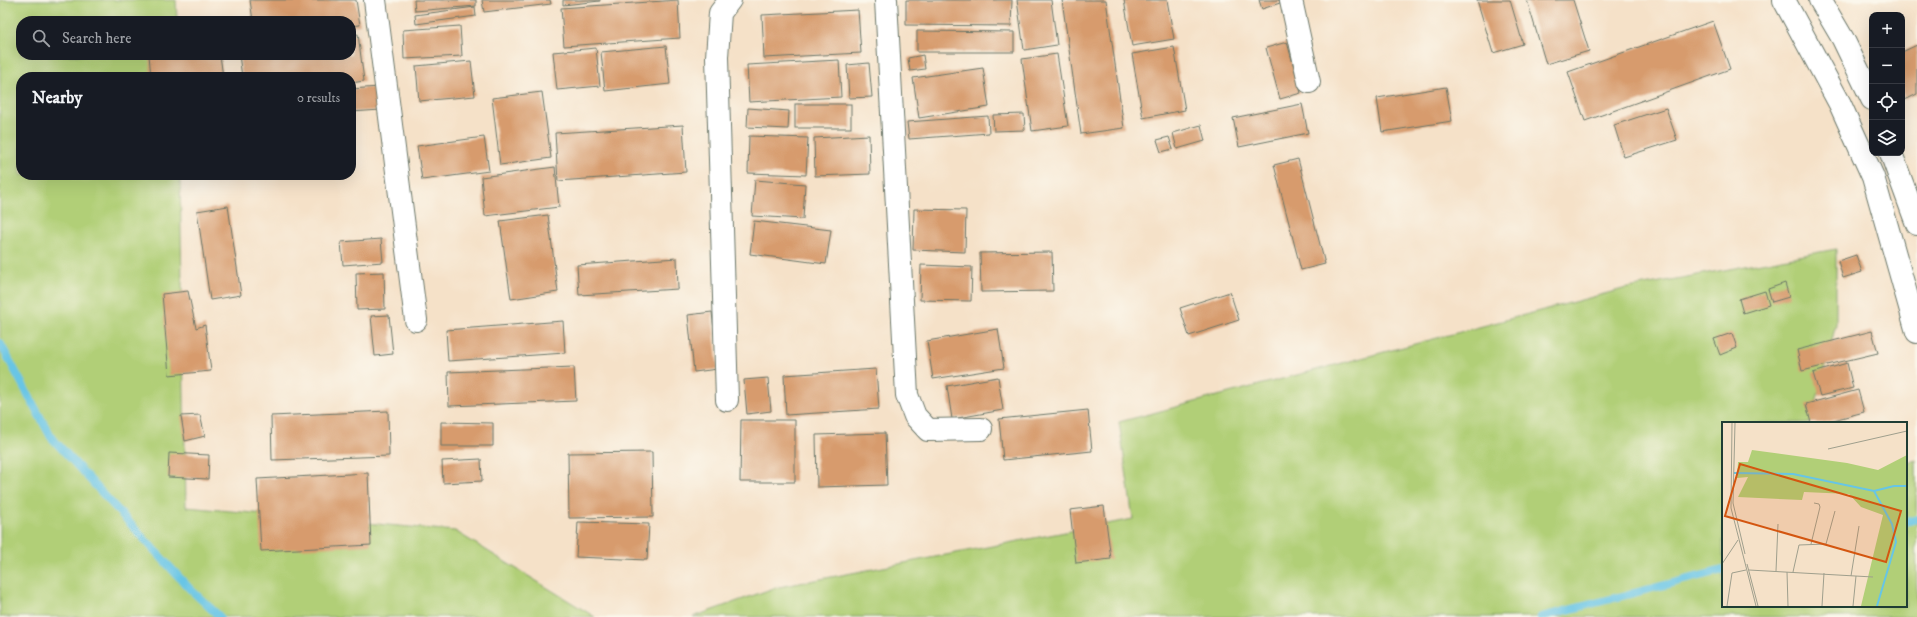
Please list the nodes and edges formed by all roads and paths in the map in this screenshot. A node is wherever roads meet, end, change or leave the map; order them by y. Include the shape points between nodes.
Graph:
1 (375, 0) edge
2 (730, 0) edge
3 (886, 0) edge
4 (1291, 0) edge
5 (1784, 0) edge
6 (1820, 0) edge
7 (1309, 82) dead end
8 (1869, 93) edge
9 (1892, 156) edge
10 (1917, 224) edge
11 (416, 320) dead end
12 (1917, 332) edge
13 (727, 400) dead end
14 (981, 429) dead end

1 - 11 street
2 - 13 street via 720,13 717,57
3 - 14 street via 907,394 915,416 928,430
4 - 7 street
5 - 12 street via 1840,104 1873,177
6 - 8 street via 1844,39
9 - 10 street

